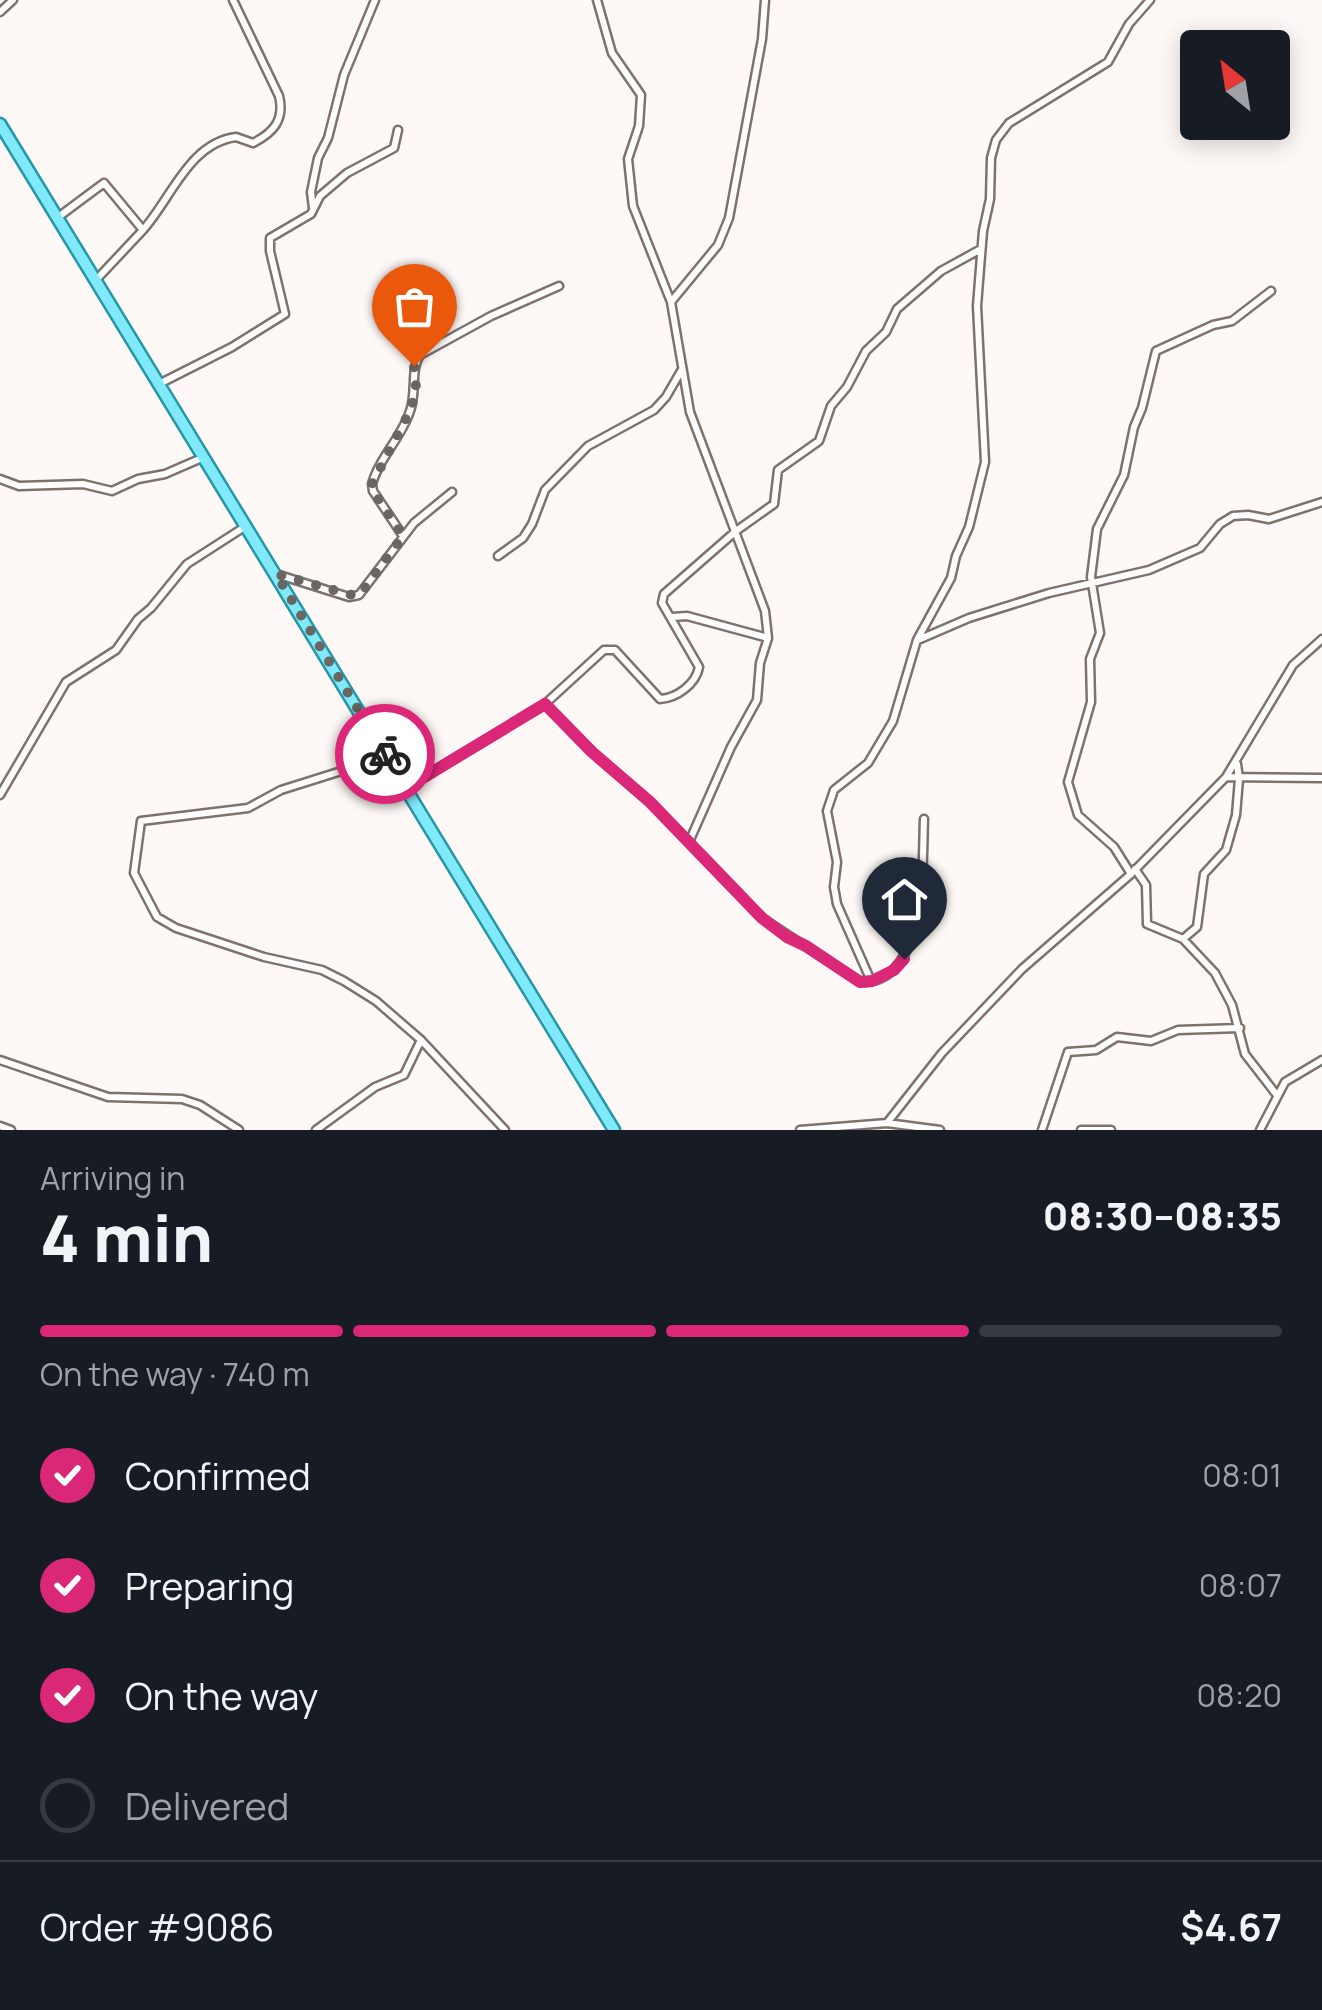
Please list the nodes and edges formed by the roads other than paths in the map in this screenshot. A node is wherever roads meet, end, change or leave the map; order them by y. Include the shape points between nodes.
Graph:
1 (13, 0) edge
2 (233, 0) edge
3 (376, 0) edge
4 (598, 0) edge
5 (765, 0) edge
6 (1150, 0) edge
7 (0, 12) edge
8 (0, 124) edge
9 (398, 130) dead end
10 (313, 210) junction
11 (57, 218) junction
12 (143, 230) junction
13 (982, 250) junction
14 (96, 280) junction
15 (559, 286) dead end
16 (1272, 291) dead end
17 (671, 302) junction
18 (682, 368) junction
19 (158, 384) junction
20 (204, 457) junction
21 (0, 479) edge
22 (452, 492) dead end
23 (1322, 502) edge
24 (246, 526) junction
25 (736, 531) junction
26 (403, 536) junction
27 (498, 556) dead end
28 (276, 574) junction
29 (1092, 583) junction
30 (670, 617) junction
31 (768, 638) junction
32 (917, 640) junction
33 (1322, 640) edge
34 (545, 704) junction
35 (387, 757) junction
36 (1237, 763) junction
37 (1226, 777) junction
38 (1322, 778) edge
39 (1239, 779) junction
40 (406, 788) junction
41 (0, 795) edge
42 (924, 819) dead end
43 (689, 842) junction
44 (1133, 872) junction
45 (1183, 939) junction
46 (872, 981) junction
47 (1240, 1028) junction
48 (421, 1040) junction
49 (0, 1060) edge
50 (1322, 1060) edge
51 (1276, 1094) junction
52 (886, 1123) junction
53 (0, 1126) edge
54 (11, 1130) edge
55 (238, 1130) edge
56 (316, 1130) edge
57 (505, 1130) edge
58 (614, 1130) edge
59 (800, 1130) edge
60 (940, 1130) edge
61 (1042, 1130) edge
62 (1082, 1130) edge
63 (1111, 1130) edge
64 (1260, 1130) edge

1 - 7 street
2 - 12 street via 282,104 277,126 252,144 236,137 213,144 178,178
3 - 10 street via 318,158
4 - 17 street via 612,54 641,95 628,159 632,200
5 - 17 street via 730,218 718,245
6 - 13 street via 1108,62 1002,130 992,158
8 - 11 main road
9 - 10 street via 394,148 346,173
10 - 19 street via 269,241 285,314
11 - 12 street via 104,183
11 - 14 main road
12 - 14 street
13 - 25 street via 941,271 896,309 831,406 819,441 778,470 774,504
13 - 32 street via 977,306 984,467 951,578
14 - 19 main road
15 - 26 street via 416,360 411,409 372,484
16 - 29 street via 1232,321 1156,351 1124,475 1096,529
17 - 18 street
18 - 25 street via 690,412
18 - 27 street via 654,410 588,446 544,490 523,538
19 - 20 main road
20 - 21 street via 112,491
20 - 24 main road
22 - 26 street
23 - 29 street via 1269,520 1233,516 1195,551
24 - 28 main road
24 - 41 street via 187,564 116,650 66,682
25 - 30 street via 664,594
25 - 31 street
26 - 28 street via 355,596
28 - 35 main road
29 - 32 street
29 - 44 street via 1100,634 1090,659 1092,702 1070,792 1078,815
30 - 31 street
30 - 34 street via 699,667 685,689 660,699 610,648
31 - 43 street via 752,712
32 - 46 street via 892,721 868,763 834,790 827,810 837,904
33 - 36 street via 1293,664
34 - 40 street
34 - 43 street
35 - 40 main road
35 - 48 street via 281,790 248,808 140,821 134,873 164,923 322,970 376,1000
36 - 37 street
36 - 39 street
37 - 39 street
37 - 44 street
38 - 39 street
39 - 45 street via 1226,850 1204,874 1197,927
40 - 58 main road
42 - 46 street via 911,942 901,965
43 - 46 street via 762,918 860,982
44 - 45 street via 1146,885 1147,924
44 - 52 street via 1022,969
45 - 47 street via 1215,973
47 - 51 street via 1249,1062
47 - 61 street via 1178,1030 1151,1041 1118,1037 1096,1050 1068,1052
48 - 56 street via 404,1075 375,1087
48 - 57 street
49 - 55 street via 108,1097 182,1099
50 - 51 street
51 - 64 street
52 - 59 street
52 - 60 street
53 - 54 street
62 - 63 street

